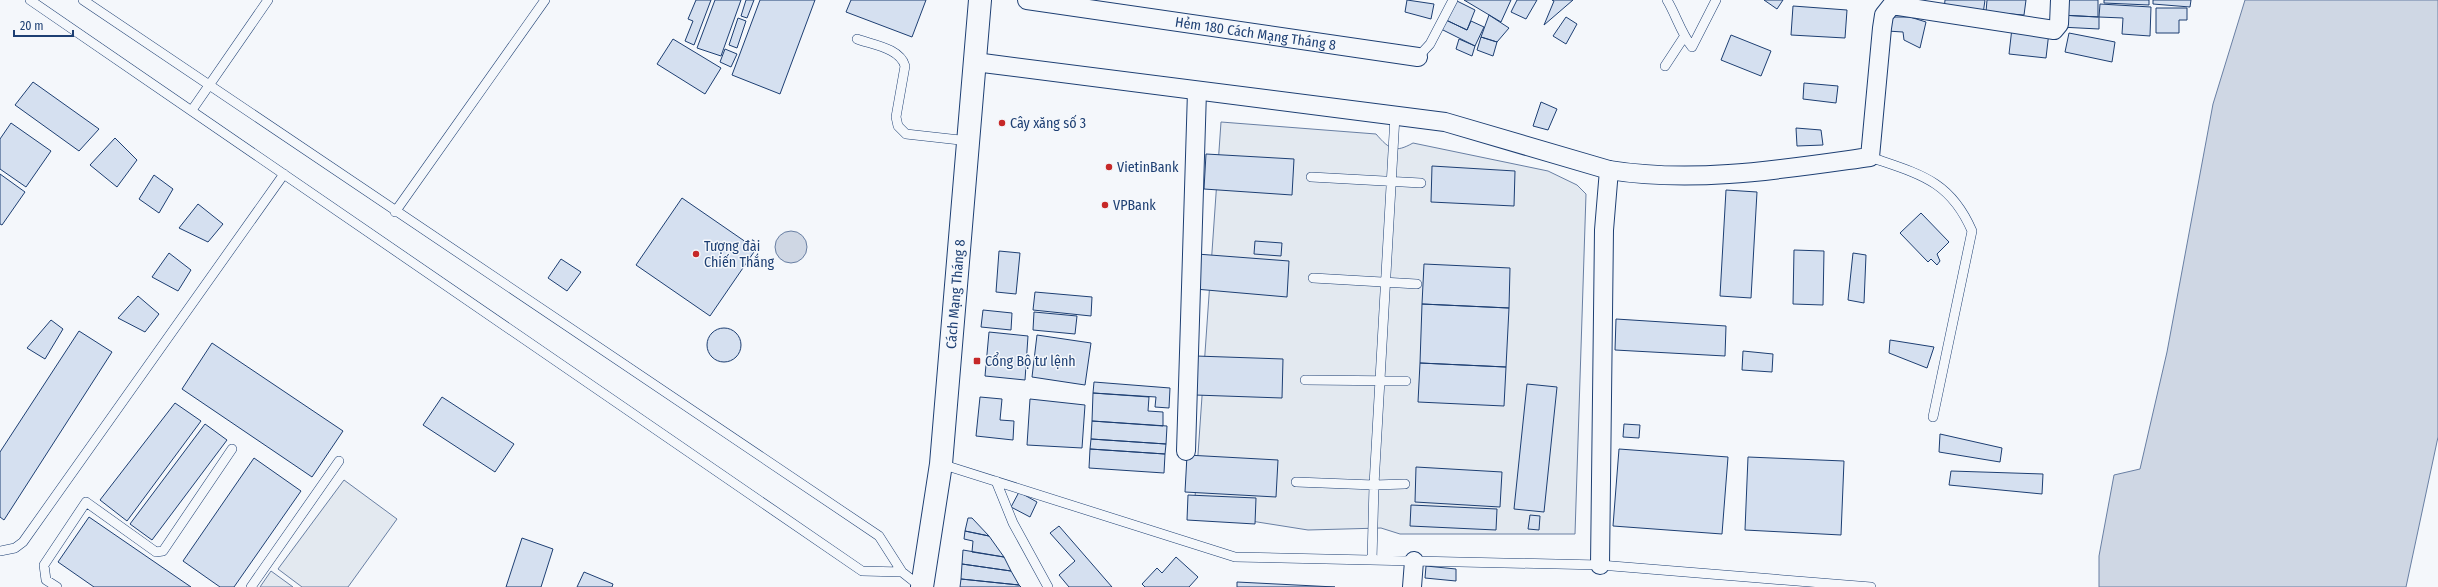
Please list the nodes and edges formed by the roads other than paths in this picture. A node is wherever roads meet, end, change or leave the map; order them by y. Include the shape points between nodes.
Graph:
1 (30, 0) edge
2 (83, 0) edge
3 (268, 0) edge
4 (545, 0) edge
5 (980, 0) edge
6 (1027, 0) edge
7 (1452, 0) edge
8 (1667, 0) edge
9 (1716, 0) edge
10 (2060, 0) edge
11 (1684, 37) junction
12 (857, 39) dead end
13 (1418, 57) joint
14 (975, 62) junction
15 (1665, 66) dead end
16 (208, 86) junction
17 (1197, 91) junction
18 (192, 110) junction
19 (1396, 116) junction
20 (969, 141) junction
21 (1870, 157) junction
22 (1609, 170) junction
23 (284, 174) junction
24 (1311, 177) dead end
25 (1391, 182) junction
26 (1421, 183) dead end
27 (395, 212) junction
28 (1313, 278) dead end
29 (1386, 282) junction
30 (1417, 284) dead end
31 (1304, 380) dead end
32 (1380, 381) junction
33 (1406, 381) dead end
34 (1933, 417) dead end
35 (232, 449) dead end
36 (1186, 451) dead end
37 (339, 461) dead end
38 (941, 464) junction
39 (996, 482) junction
40 (1296, 482) dead end
41 (1405, 484) dead end
42 (1374, 485) junction
43 (0, 551) edge
44 (1372, 560) junction
45 (1414, 561) junction
46 (1600, 565) junction
47 (902, 572) junction
48 (57, 587) edge
49 (251, 587) edge
50 (921, 587) edge
51 (1048, 587) edge
52 (1412, 587) edge
53 (1871, 587) edge

1 - 18 lane
2 - 16 lane
3 - 16 lane
4 - 27 lane
5 - 14 highway, Cách Mạng Tháng 8
6 - 13 street, Hẻm 180 Cách Mạng Tháng 8
7 - 13 lane, Hẻm 180 Cách Mạng Tháng 8 via 1430,44
8 - 11 lane via 1677,16
9 - 11 lane via 1692,47
10 - 21 street via 2059,24 2054,30 1892,5 1884,15 1882,28
11 - 15 lane
12 - 20 lane via 898,53 903,59 905,66 896,118 898,126 906,134
14 - 17 street
14 - 20 highway, Cách Mạng Tháng 8
16 - 18 lane
16 - 27 lane
17 - 19 street
17 - 36 street
18 - 23 lane
19 - 22 street via 1445,122
19 - 25 lane
20 - 38 highway, Cách Mạng Tháng 8
21 - 22 street via 1750,174 1647,176
21 - 34 lane via 1928,177 1959,206 1972,231
22 - 46 street via 1604,230
23 - 43 lane via 23,542 15,548
23 - 47 lane via 862,571
24 - 25 lane
25 - 26 lane
25 - 29 lane
27 - 47 lane via 879,536
28 - 29 lane
29 - 30 lane
29 - 32 lane
31 - 32 lane
32 - 33 lane
32 - 42 lane
35 - 48 lane via 163,551 156,552 86,502 44,565 46,580
37 - 49 lane
38 - 39 lane
38 - 50 highway, Cách Mạng Tháng 8
39 - 44 lane via 1236,557
39 - 51 lane via 1013,523
40 - 42 lane
41 - 42 lane
42 - 44 lane
44 - 45 lane
45 - 46 lane
45 - 52 street
46 - 53 lane
47 - 50 lane

